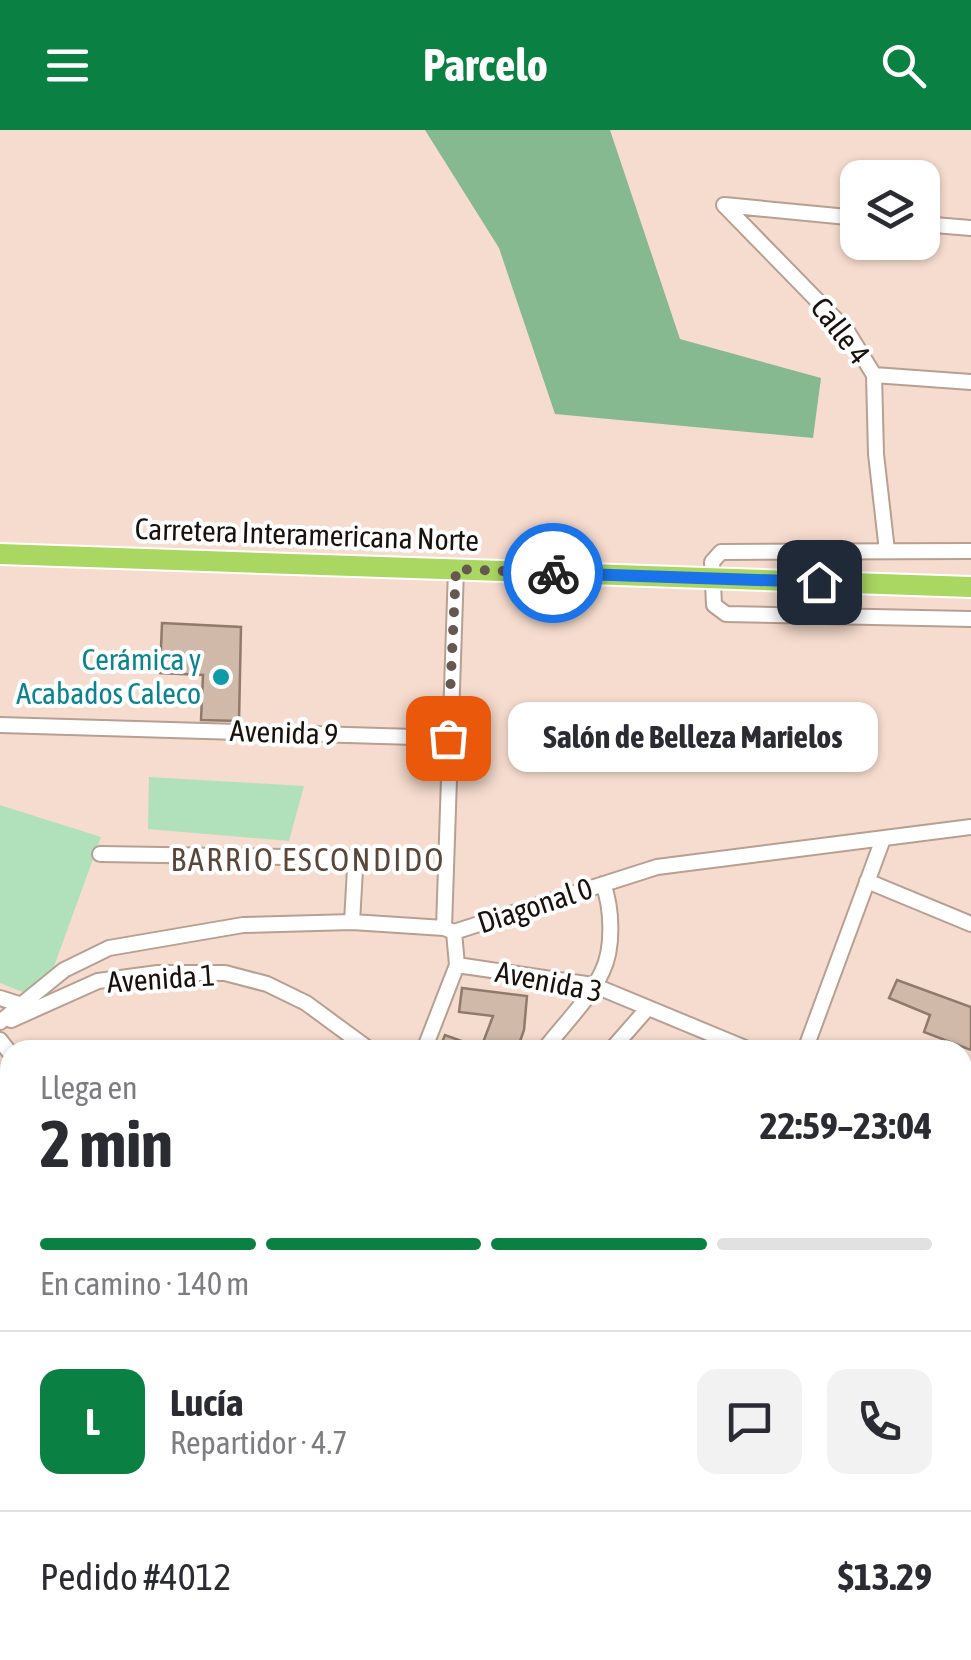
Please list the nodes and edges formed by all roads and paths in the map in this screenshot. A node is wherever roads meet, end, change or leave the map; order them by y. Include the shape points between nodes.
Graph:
1 (840, 216) edge
2 (940, 225) edge
3 (971, 228) edge
4 (874, 374) junction
5 (971, 382) edge
6 (888, 551) junction
7 (971, 551) edge
8 (0, 554) edge
9 (456, 569) junction
10 (712, 579) junction
11 (971, 587) edge
12 (971, 619) edge
13 (0, 725) edge
14 (448, 738) junction
15 (971, 827) edge
16 (883, 838) junction
17 (100, 854) dead end
18 (867, 881) junction
19 (602, 884) junction
20 (352, 922) junction
21 (971, 924) edge
22 (450, 930) junction
23 (457, 965) junction
24 (593, 985) junction
25 (0, 998) edge
26 (22, 1005) junction
27 (648, 1009) junction
28 (0, 1024) edge
29 (356, 1040) edge
30 (428, 1040) edge
31 (552, 1040) edge
32 (621, 1040) edge
33 (725, 1040) edge
34 (809, 1040) edge

1 - 4 street, Calle 4 via 724,205 847,330
2 - 3 street
4 - 5 street
4 - 6 street, Calle 4
6 - 7 street
6 - 10 street via 721,552 712,562
8 - 9 highway, Carretera Interamericana Norte
9 - 10 highway, Carretera Interamericana Norte
9 - 14 street
10 - 11 highway, Carretera Interamericana Norte
10 - 12 street via 714,605 726,614
13 - 14 street, Avenida 9
14 - 22 street
15 - 16 street, Diagonal 0
16 - 18 street
16 - 19 street, Diagonal 0 via 657,866
17 - 20 street via 352,858
18 - 21 street
18 - 34 street
19 - 22 street, Diagonal 0
19 - 24 street via 609,900 606,962
20 - 22 street, Diagonal 0
20 - 26 street, Diagonal 0 via 243,925 109,948 64,970
22 - 23 street
23 - 24 street, Avenida 3
23 - 30 street
24 - 27 street, Avenida 3
24 - 31 street
25 - 26 street
26 - 28 street, Diagonal 0
27 - 32 street
27 - 33 street, Avenida 3
28 - 29 street, Avenida 1 via 98,981 225,973 306,1003

